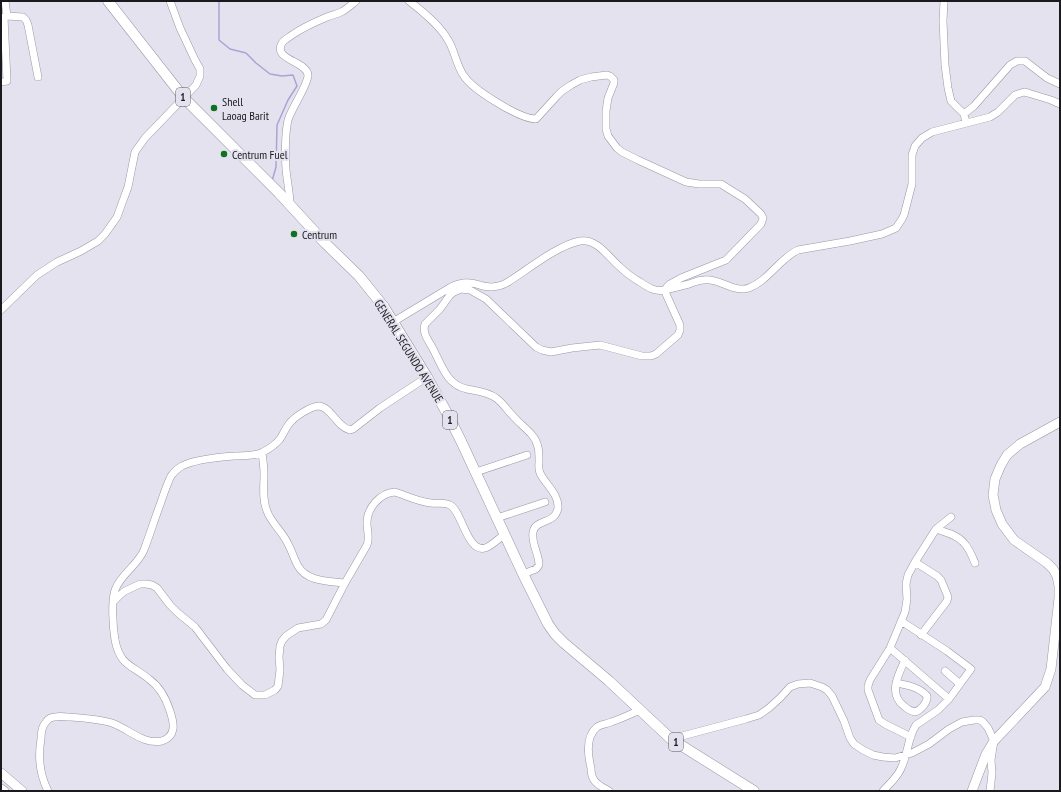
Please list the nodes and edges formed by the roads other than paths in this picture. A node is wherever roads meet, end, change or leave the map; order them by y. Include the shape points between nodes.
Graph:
1 (5, 1) edge
2 (108, 1) edge
3 (170, 1) edge
4 (356, 1) edge
5 (409, 1) edge
6 (944, 1) edge
7 (4, 17) edge
8 (38, 77) dead end
9 (1, 82) edge
10 (1060, 84) edge
11 (184, 98) junction
12 (1060, 104) edge
13 (964, 114) junction
14 (966, 124) junction
15 (290, 205) junction
16 (665, 290) junction
17 (1, 310) edge
18 (393, 322) junction
19 (427, 377) junction
20 (1060, 422) edge
21 (262, 453) junction
22 (527, 454) dead end
23 (476, 472) junction
24 (545, 502) dead end
25 (951, 517) dead end
26 (497, 518) junction
27 (936, 529) junction
28 (505, 534) junction
29 (915, 562) junction
30 (975, 563) dead end
31 (523, 574) junction
32 (345, 583) junction
33 (113, 602) junction
34 (901, 621) junction
35 (921, 635) junction
36 (890, 648) junction
37 (905, 660) junction
38 (945, 671) dead end
39 (896, 683) junction
40 (960, 684) junction
41 (949, 699) junction
42 (640, 710) junction
43 (910, 737) junction
44 (671, 739) junction
45 (994, 741) junction
46 (906, 755) junction
47 (1, 773) edge
48 (1, 789) edge
49 (4, 791) edge
50 (22, 791) edge
51 (48, 791) edge
52 (609, 791) edge
53 (754, 791) edge
54 (883, 791) edge
55 (972, 791) edge
56 (990, 791) edge

1 - 7 street
2 - 11 highway, GENERAL SEGUNDO AVENUE / 1
3 - 11 street via 200,69 196,85
4 - 15 street via 347,9 299,30 281,45 284,56 302,66 308,74 288,120 285,154
5 - 16 street via 448,40 465,78 497,103 525,117 536,119 562,90 580,80 610,76 614,83 608,98 606,128 608,136 617,148 686,182 722,184 760,212 763,218 760,224 726,260 680,278
6 - 13 street via 948,88 951,101
7 - 8 street via 23,17 26,20
7 - 9 street via 7,81
10 - 13 street via 1047,78 1025,61 1017,61 1010,65
11 - 15 highway, GENERAL SEGUNDO AVENUE / 1
11 - 17 street via 145,138 135,152 128,187 117,216 105,234 98,241 36,275
12 - 14 street via 1028,93 1019,93 990,117
13 - 14 street
14 - 16 street via 932,132 915,146 912,155 912,184 904,215 892,230 798,250 784,258 770,274 748,288 732,288 713,280 705,280
15 - 18 highway, GENERAL SEGUNDO AVENUE / 1 via 363,280
16 - 18 street via 649,288 619,267 598,247 588,241 582,241 557,250 499,286 490,288 469,283 451,287
16 - 31 street via 680,330 678,335 651,356 600,345 551,352 542,350 486,299 465,289 450,294 425,324 425,333 448,378 464,388 497,399 532,435 538,445 539,472 558,507 553,518 534,528 533,538 539,565
18 - 19 highway, GENERAL SEGUNDO AVENUE / 1
19 - 21 street via 350,430 343,427 325,408 320,406 305,411 295,417 280,439
19 - 23 highway, GENERAL SEGUNDO AVENUE / 1
20 - 45 main road via 1020,444 1007,455 994,479 993,495 1002,524 1014,540 1053,569 1058,581 1059,598 1051,669 1045,687
21 - 32 street via 263,496 266,510 288,544 298,567 305,575 316,579
21 - 33 street via 188,464 174,472 142,554 115,589
22 - 23 street
23 - 26 highway, GENERAL SEGUNDO AVENUE / 1
24 - 26 street
25 - 27 street
26 - 28 highway, GENERAL SEGUNDO AVENUE / 1
27 - 29 street
27 - 30 street via 961,540
28 - 31 highway, GENERAL SEGUNDO AVENUE / 1
28 - 32 street via 489,546 480,548 470,540 458,513 451,505 426,502 390,492 377,500 371,508 367,522 367,545
29 - 34 street via 906,580 906,607
29 - 35 street via 939,578 948,597 948,602
31 - 42 highway, GENERAL SEGUNDO AVENUE / 1 via 555,634
32 - 33 street via 323,623 298,628 282,641 278,686 265,695 255,695 246,689 195,628 174,609 157,588 140,584 120,594
33 - 51 street via 115,638 119,655 159,688 172,718 172,732 163,741 151,742 110,723 54,716 44,725 40,744 42,774
34 - 35 street
34 - 36 street
35 - 40 street via 971,669
36 - 37 street
36 - 43 street via 870,680 868,690 879,720
37 - 39 street
37 - 41 street
38 - 40 street
39 - 39 street via 895,694 901,704 912,712 919,711 928,700 928,696 916,688
40 - 41 street
41 - 43 street via 916,725
42 - 44 highway, 1
42 - 52 street via 598,726 591,735 588,749 593,778
43 - 46 street
44 - 46 street via 759,714 769,708 790,687 810,683 827,690 832,696 854,744 883,757 895,758
44 - 53 highway, 1
45 - 46 street via 983,722 974,720 962,722 929,744
45 - 55 main road via 986,754
45 - 56 street
46 - 54 street via 901,770
47 - 50 main road
48 - 49 main road

